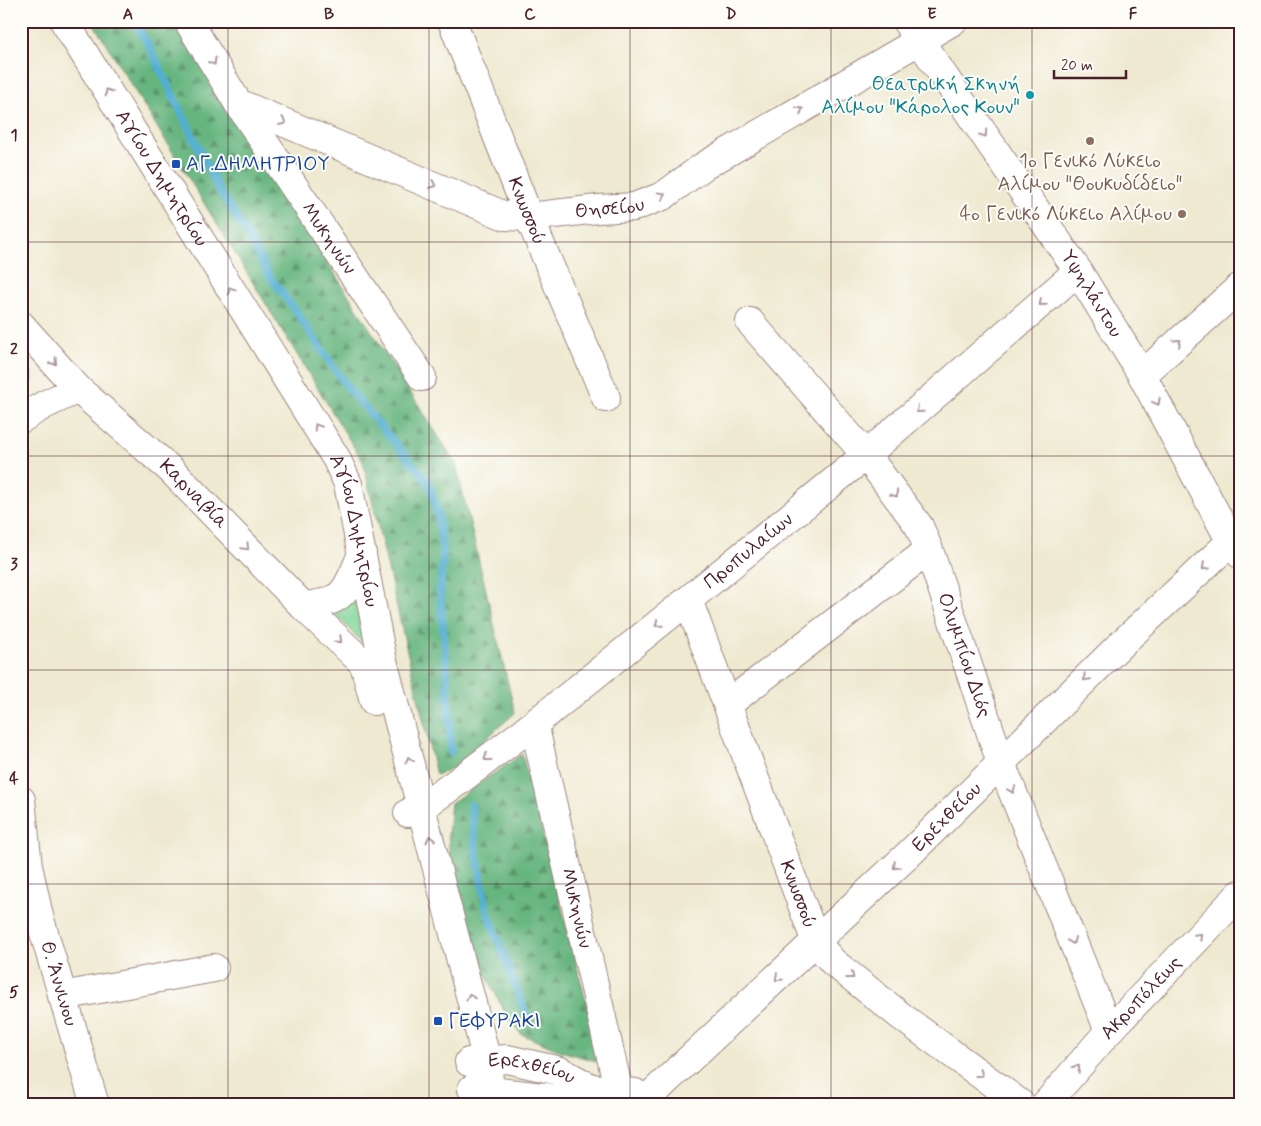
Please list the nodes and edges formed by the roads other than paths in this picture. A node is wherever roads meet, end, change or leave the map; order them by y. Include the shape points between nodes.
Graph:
1 (64, 21) edge
2 (188, 21) edge
3 (452, 21) edge
4 (953, 21) edge
5 (913, 31) edge
6 (238, 103) junction
7 (529, 217) junction
8 (1078, 271) junction
9 (1240, 287) edge
10 (750, 322) dead end
11 (21, 325) edge
12 (1142, 375) junction
13 (422, 377) dead end
14 (78, 389) junction
15 (606, 398) dead end
16 (21, 419) edge
17 (866, 455) junction
18 (1237, 543) edge
19 (930, 550) junction
20 (362, 554) junction
21 (688, 600) junction
22 (303, 606) junction
23 (728, 704) junction
24 (526, 729) junction
25 (1001, 763) junction
26 (21, 800) edge
27 (413, 811) junction
28 (1240, 894) edge
29 (816, 942) junction
30 (214, 968) dead end
31 (62, 996) junction
32 (1108, 1031) junction
33 (478, 1061) junction
34 (591, 1088) junction
35 (480, 1097) edge
36 (620, 1098) edge
37 (657, 1100) edge
38 (95, 1105) edge
39 (1022, 1105) edge
40 (1045, 1105) edge

20 -> 1 street, Αγίου Δημητρίου via 348,484 336,458
2 -> 6 street, Μυκηνών
3 - 7 street, Κνωσσού
4 - 5 street, Θησείου
7 -> 5 street, Θησείου via 634,207 662,196
5 -> 8 street, Υψηλάντου
6 -> 7 street, Θησείου via 505,216
6 - 13 street, Μυκηνών
7 - 15 street, Κνωσσού
8 - 12 street, Υψηλάντου
8 -> 17 street, Προπυλαίων
12 -> 9 street
10 - 17 street, Ολυμπίου Διός
11 -> 14 street, Καρναβία
12 -> 18 street, Υψηλάντου
14 - 16 street
14 -> 22 street, Καρναβία via 171,470
17 -> 19 street, Ολυμπίου Διός via 919,526
17 - 21 street, Προπυλαίων
18 -> 25 street, Ερεχθείου via 1119,646
19 - 23 street
19 - 25 street, Ολυμπίου Διός
20 - 22 street via 340,596 322,604
27 -> 20 street, Αγίου Δημητρίου
21 - 23 street, Κνωσσού
21 -> 24 street, Προπυλαίων
22 -> 27 street, Αγίου Δημητρίου via 364,664
23 - 29 street, Κνωσσού
24 -> 27 street, Προπυλαίων via 456,783
24 - 36 street, Μυκηνών
25 -> 29 street, Ερεχθείου
25 -> 32 street, Ολυμπίου Διός
26 - 31 street, Θ. Άννινου via 33,891
27 - 33 street, Αγίου Δημητρίου
32 -> 28 street, Ακροπόλεως
29 -> 37 street, Ερεχθείου
29 -> 39 street, Κνωσσού via 848,975
30 - 31 street
31 - 38 street, Θ. Άννινου
40 -> 32 street, Ακροπόλεως
33 - 34 street, Ερεχθείου via 507,1059 560,1071
33 - 35 street, Αγίου Δημητρίου
34 - 35 street via 554,1098
34 - 36 street
36 - 37 street

